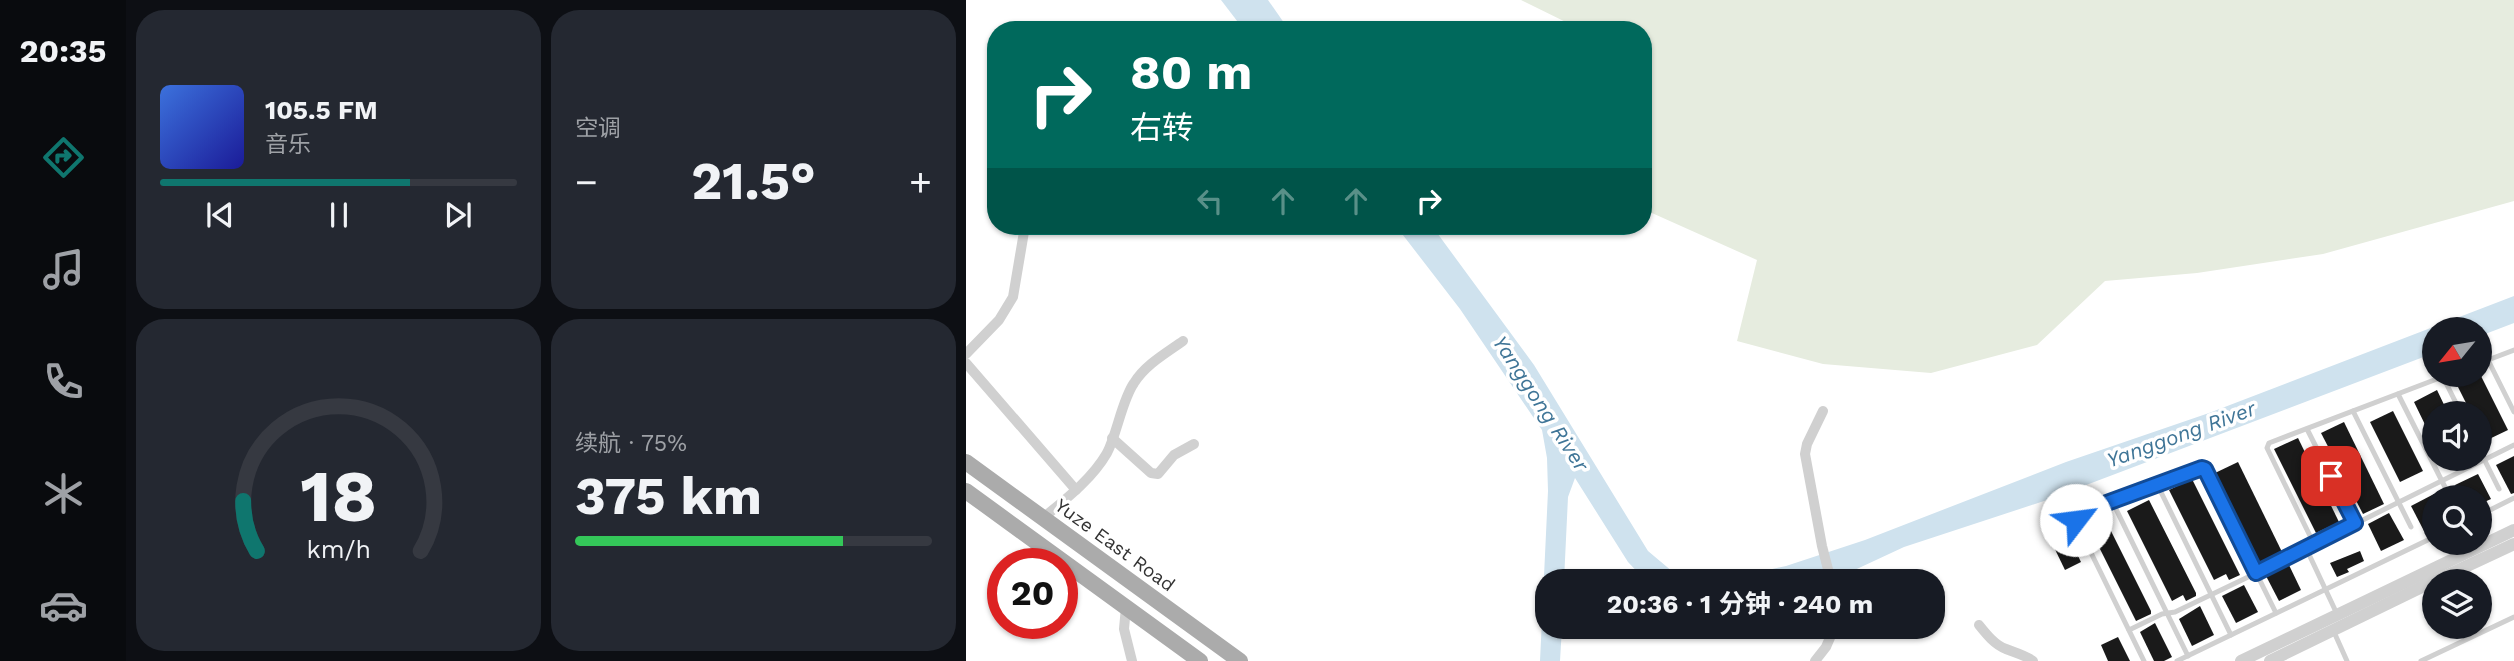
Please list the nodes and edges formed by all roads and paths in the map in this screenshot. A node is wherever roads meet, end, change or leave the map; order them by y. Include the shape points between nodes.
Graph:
1 (1023, 235) edge
2 (1183, 341) dead end
3 (2514, 350) edge
4 (966, 354) edge
5 (2492, 358) edge
6 (966, 363) edge
7 (2492, 368) edge
8 (2422, 385) edge
9 (2398, 394) junction
10 (1823, 411) dead end
11 (2353, 411) junction
12 (2514, 412) edge
13 (2307, 429) junction
14 (1112, 438) junction
15 (1194, 444) dead end
16 (2514, 445) edge
17 (2492, 455) edge
18 (966, 462) edge
19 (2459, 471) edge
20 (2490, 471) edge
21 (2441, 480) junction
22 (2157, 484) junction
23 (2444, 485) edge
24 (2499, 489) dead end
25 (1076, 490) junction
26 (966, 491) edge
27 (2514, 498) edge
28 (2112, 501) junction
29 (2398, 501) junction
30 (2492, 508) edge
31 (1043, 518) junction
32 (2355, 523) junction
33 (2411, 527) dead end
34 (2514, 530) edge
35 (2422, 543) edge
36 (2314, 544) junction
37 (2514, 544) edge
38 (2306, 548) junction
39 (1828, 569) edge
40 (2461, 569) edge
41 (2256, 573) junction
42 (2422, 587) edge
43 (2325, 589) junction
44 (2211, 595) junction
45 (1126, 607) junction
46 (2167, 613) junction
47 (2276, 613) junction
48 (2337, 614) junction
49 (2514, 617) edge
50 (1979, 625) dead end
51 (2129, 630) junction
52 (2332, 630) junction
53 (2231, 635) junction
54 (1829, 639) edge
55 (2188, 656) junction
56 (1132, 661) edge
57 (1200, 661) edge
58 (1240, 661) edge
59 (1815, 661) edge
60 (2034, 661) edge
61 (2144, 661) edge
62 (2177, 661) edge
63 (2241, 661) edge
64 (2270, 661) edge
65 (2347, 661) edge
66 (2421, 661) edge

1 - 4 street via 1013,297 999,320
2 - 14 street via 1133,383
3 - 5 lane
6 - 25 street
7 - 12 lane
8 - 9 lane
9 - 11 lane
9 - 21 lane
10 - 39 street via 1805,454
11 - 13 lane
11 - 29 lane
13 - 32 lane
13 - 36 lane via 2269,443 2267,448
14 - 15 street via 1157,474 1174,455
14 - 25 street via 1096,469
16 - 17 lane
18 - 31 main road, Yuze East Road
19 - 21 lane
20 - 24 lane
21 - 23 lane
21 - 29 lane
22 - 28 lane
22 - 41 lane via 2205,469
22 - 44 lane
25 - 31 street
26 - 45 main road
27 - 30 lane
28 - 46 lane
28 - 51 lane via 2077,514 2076,520
29 - 32 lane
29 - 33 lane
31 - 58 main road, Yuze East Road
32 - 36 lane
34 - 48 street
35 - 43 lane
36 - 38 lane
37 - 40 street
38 - 41 lane
38 - 43 lane
41 - 44 lane
41 - 47 lane
42 - 52 street
43 - 47 lane
43 - 48 lane
44 - 46 lane
44 - 53 lane
45 - 56 street via 1124,629
45 - 57 main road
46 - 51 lane
46 - 55 lane
47 - 53 lane
48 - 63 street
49 - 66 lane
50 - 60 street via 2003,648
51 - 61 lane
52 - 64 street
52 - 65 lane
53 - 55 lane
54 - 59 street
55 - 62 lane

